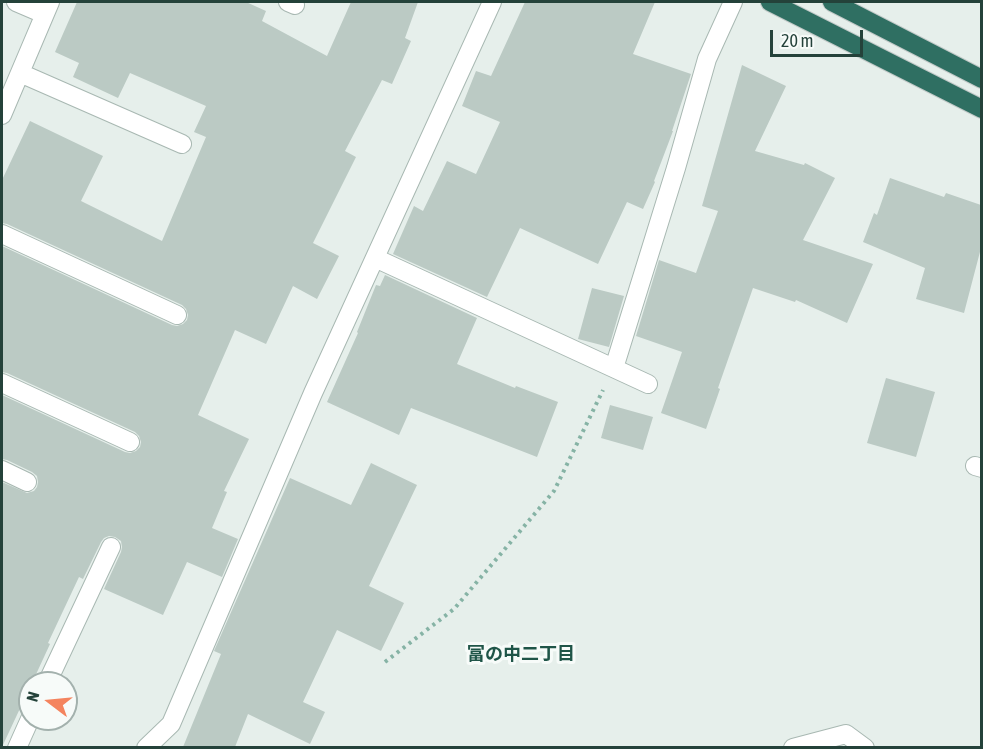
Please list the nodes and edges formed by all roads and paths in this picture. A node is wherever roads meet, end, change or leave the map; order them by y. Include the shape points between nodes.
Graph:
1 (15, 2) edge
2 (492, 2) edge
3 (733, 2) edge
4 (770, 2) edge
5 (832, 2) edge
6 (47, 8) edge
7 (20, 73) junction
8 (981, 79) edge
9 (981, 109) edge
10 (2, 115) edge
11 (182, 144) dead end
12 (2, 234) edge
13 (375, 258) junction
14 (177, 315) dead end
15 (614, 368) junction
16 (2, 383) edge
17 (648, 384) dead end
18 (130, 442) dead end
19 (2, 470) edge
20 (27, 482) dead end
21 (111, 547) dead end
22 (385, 662) dead end
23 (53, 671) edge
24 (24, 731) edge
25 (17, 747) edge
26 (146, 747) edge
27 (793, 747) edge
28 (865, 747) edge

1 - 6 lane
2 - 13 lane
3 - 15 lane via 707,59
4 - 9 highway
5 - 8 highway
6 - 7 lane
7 - 10 lane
7 - 11 lane
12 - 14 lane
13 - 15 lane
13 - 26 lane via 171,724
15 - 17 lane
15 - 22 path via 554,491 454,609
16 - 18 lane
19 - 20 lane
21 - 23 lane
24 - 25 lane
27 - 28 lane via 846,734

